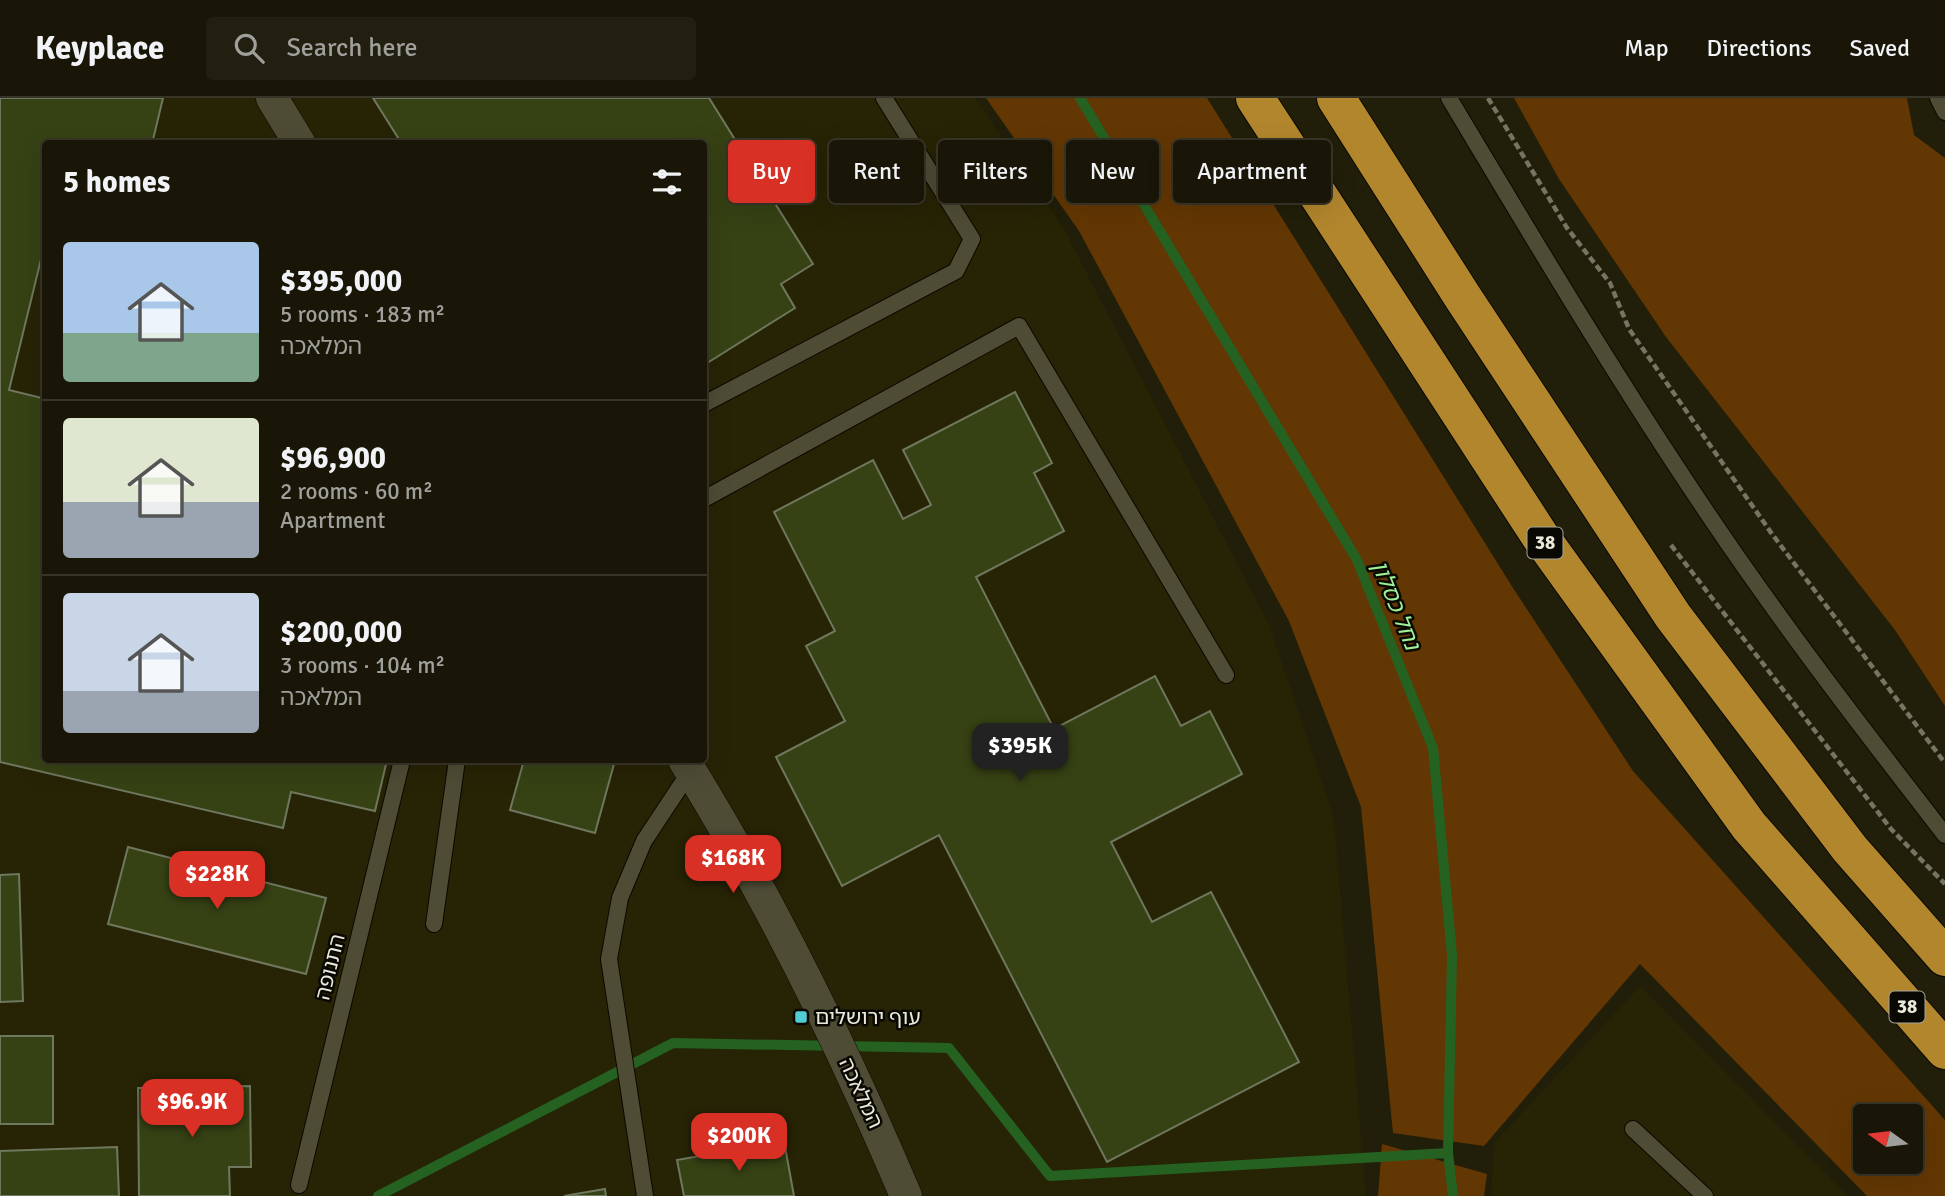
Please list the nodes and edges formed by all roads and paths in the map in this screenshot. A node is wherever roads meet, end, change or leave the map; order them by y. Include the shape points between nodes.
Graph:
1 (272, 98) edge
2 (884, 98) edge
3 (1255, 98) edge
4 (1336, 98) edge
5 (1449, 98) edge
6 (1488, 98) edge
7 (1938, 98) edge
8 (1945, 112) edge
9 (298, 140) edge
10 (707, 402) edge
11 (707, 497) edge
12 (1669, 541) dead end
13 (1226, 675) dead end
14 (401, 763) edge
15 (457, 763) edge
16 (1945, 763) edge
17 (687, 765) edge
18 (1945, 835) edge
19 (1945, 884) edge
20 (434, 923) dead end
21 (1945, 957) edge
22 (1945, 1050) edge
23 (1633, 1129) dead end
24 (299, 1185) dead end
25 (645, 1196) edge
26 (906, 1196) edge
27 (1705, 1196) edge

1 - 9 street
2 - 10 lane via 972,239 956,271
3 - 22 highway, 38 via 1540,536 1749,826
4 - 21 highway via 1673,616 1850,849
5 - 18 lane via 1616,376 1713,522
6 - 16 path via 1567,229 1610,283 1629,328 1772,534
7 - 8 lane
11 - 13 lane via 1019,326
12 - 19 path via 1891,830
14 - 24 lane, התנופה
15 - 20 lane
17 - 25 lane, המלאכה via 644,841 620,898 608,959
17 - 26 street, המלאכה via 778,922 862,1092
23 - 27 lane

